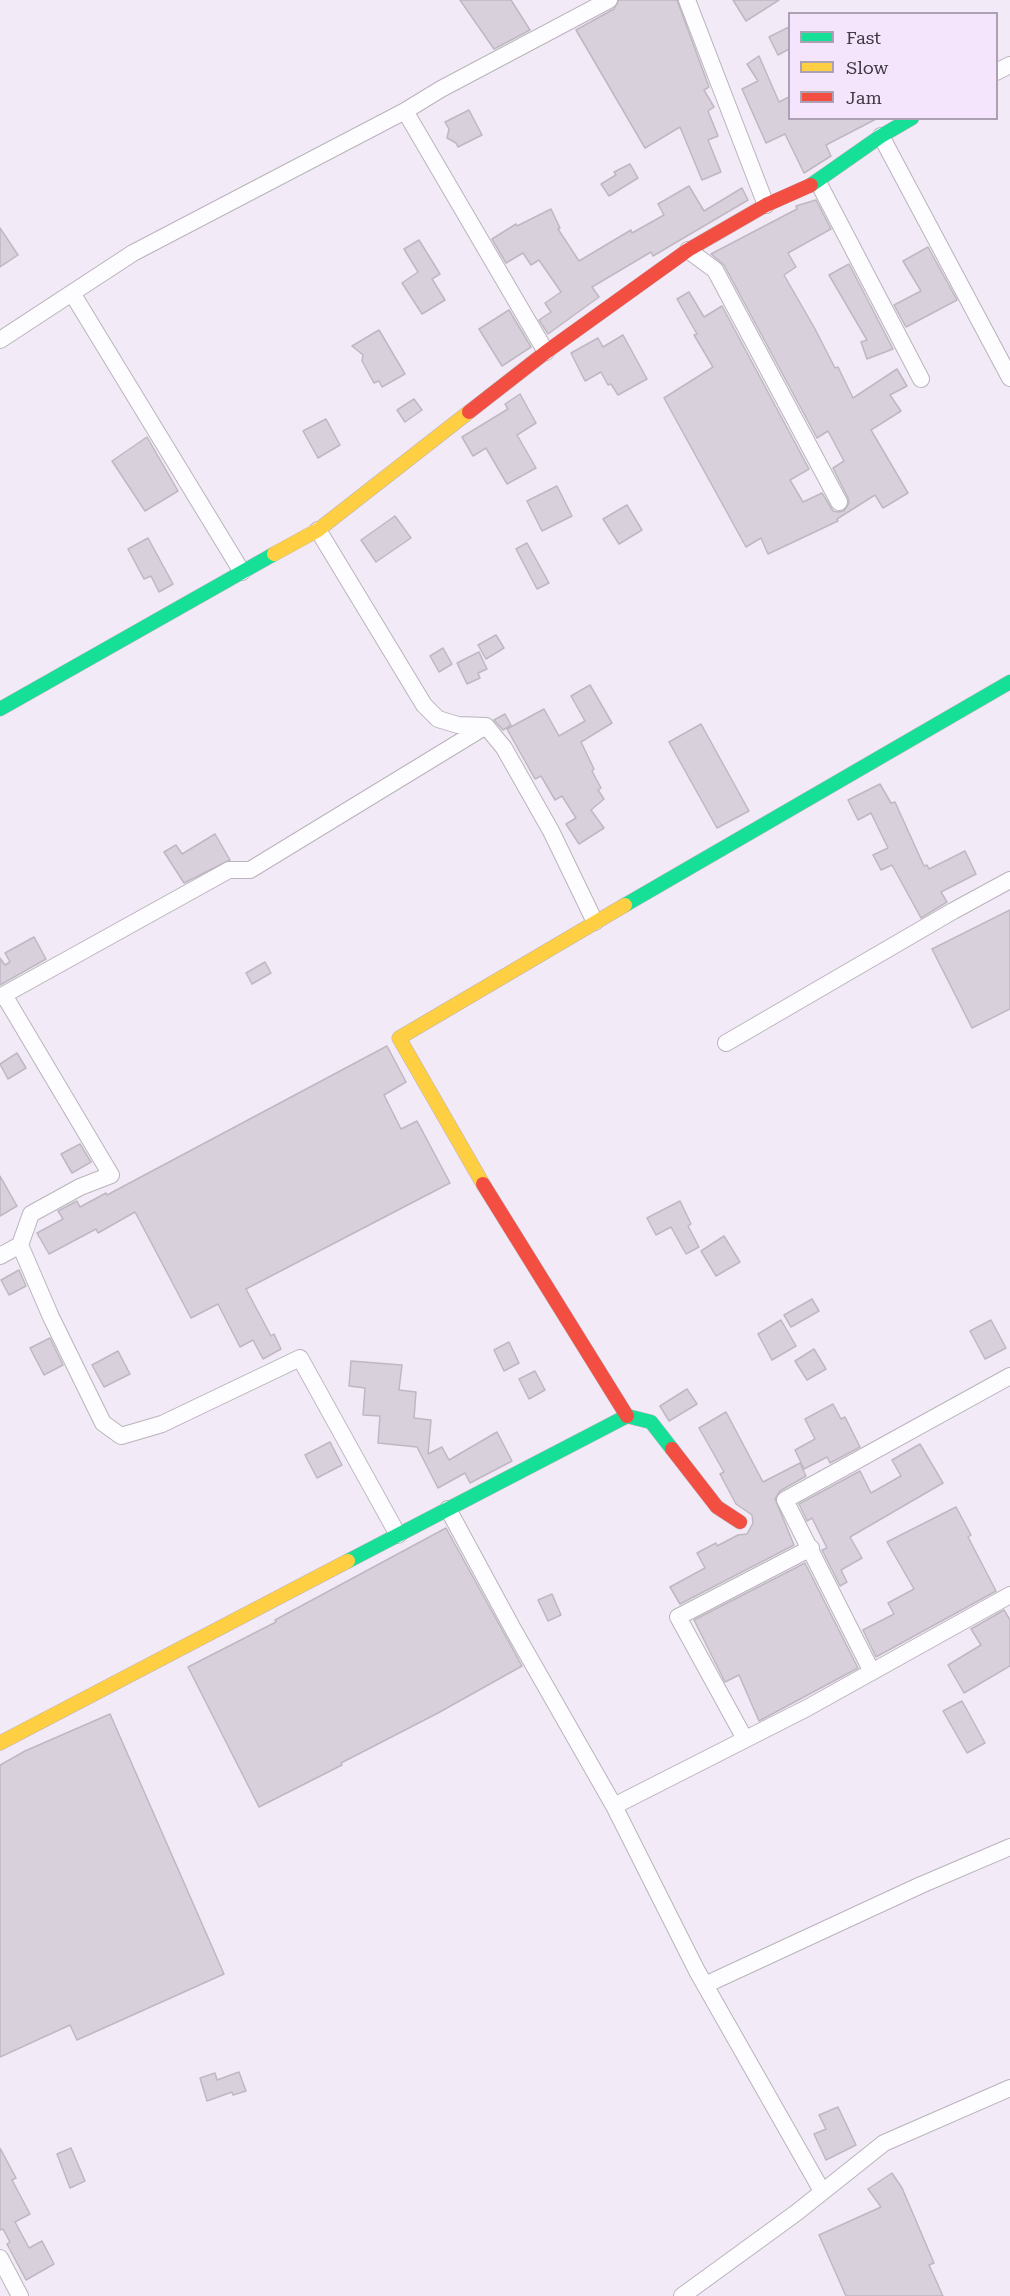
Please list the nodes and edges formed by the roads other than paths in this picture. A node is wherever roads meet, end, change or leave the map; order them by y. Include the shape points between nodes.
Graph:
1 (609, 0) edge
2 (687, 0) edge
3 (405, 111) junction
4 (909, 120) edge
5 (881, 136) junction
6 (818, 182) junction
7 (766, 205) junction
8 (688, 250) junction
9 (72, 293) junction
10 (0, 340) edge
11 (546, 351) junction
12 (1010, 378) edge
13 (921, 379) dead end
14 (839, 502) dead end
15 (318, 530) junction
16 (242, 572) junction
17 (1010, 682) edge
18 (0, 709) edge
19 (486, 726) junction
20 (1010, 880) edge
21 (595, 922) junction
22 (2, 996) edge
23 (726, 1043) dead end
24 (20, 1245) junction
25 (0, 1256) edge
26 (1010, 1376) edge
27 (627, 1416) junction
28 (447, 1509) junction
29 (740, 1522) dead end
30 (398, 1535) junction
31 (811, 1548) junction
32 (1010, 1595) edge
33 (873, 1672) junction
34 (745, 1739) junction
35 (0, 1743) edge
36 (614, 1806) junction
37 (1010, 1847) edge
38 (705, 1985) junction
39 (1010, 2088) edge
40 (822, 2191) junction
41 (0, 2258) edge
42 (20, 2296) edge
43 (682, 2296) edge

1 - 3 street
2 - 7 street
3 - 9 street via 133,253
3 - 11 street
4 - 5 street
5 - 6 street
5 - 12 street
6 - 7 street
6 - 13 street
7 - 8 street
8 - 11 street
8 - 14 street via 715,270
9 - 10 street
9 - 16 street
11 - 15 street
15 - 16 street
15 - 19 street via 424,705 438,718 458,725
16 - 18 street
17 - 21 street
19 - 21 street via 504,748 545,821
19 - 22 street via 250,870 229,870
20 - 23 street
21 - 27 street via 399,1038 477,1175
22 - 24 street via 111,1175 31,1214
24 - 25 street
24 - 30 street via 103,1423 121,1436 162,1424 300,1358
26 - 31 street via 785,1500
27 - 28 street
27 - 29 street via 651,1422 717,1507
28 - 30 street
28 - 36 street
30 - 35 street
31 - 33 street
31 - 34 street via 678,1617
32 - 33 street
33 - 34 street
34 - 36 street
36 - 38 street
37 - 38 street
38 - 40 street
39 - 40 street via 884,2143
40 - 43 street
41 - 42 street

